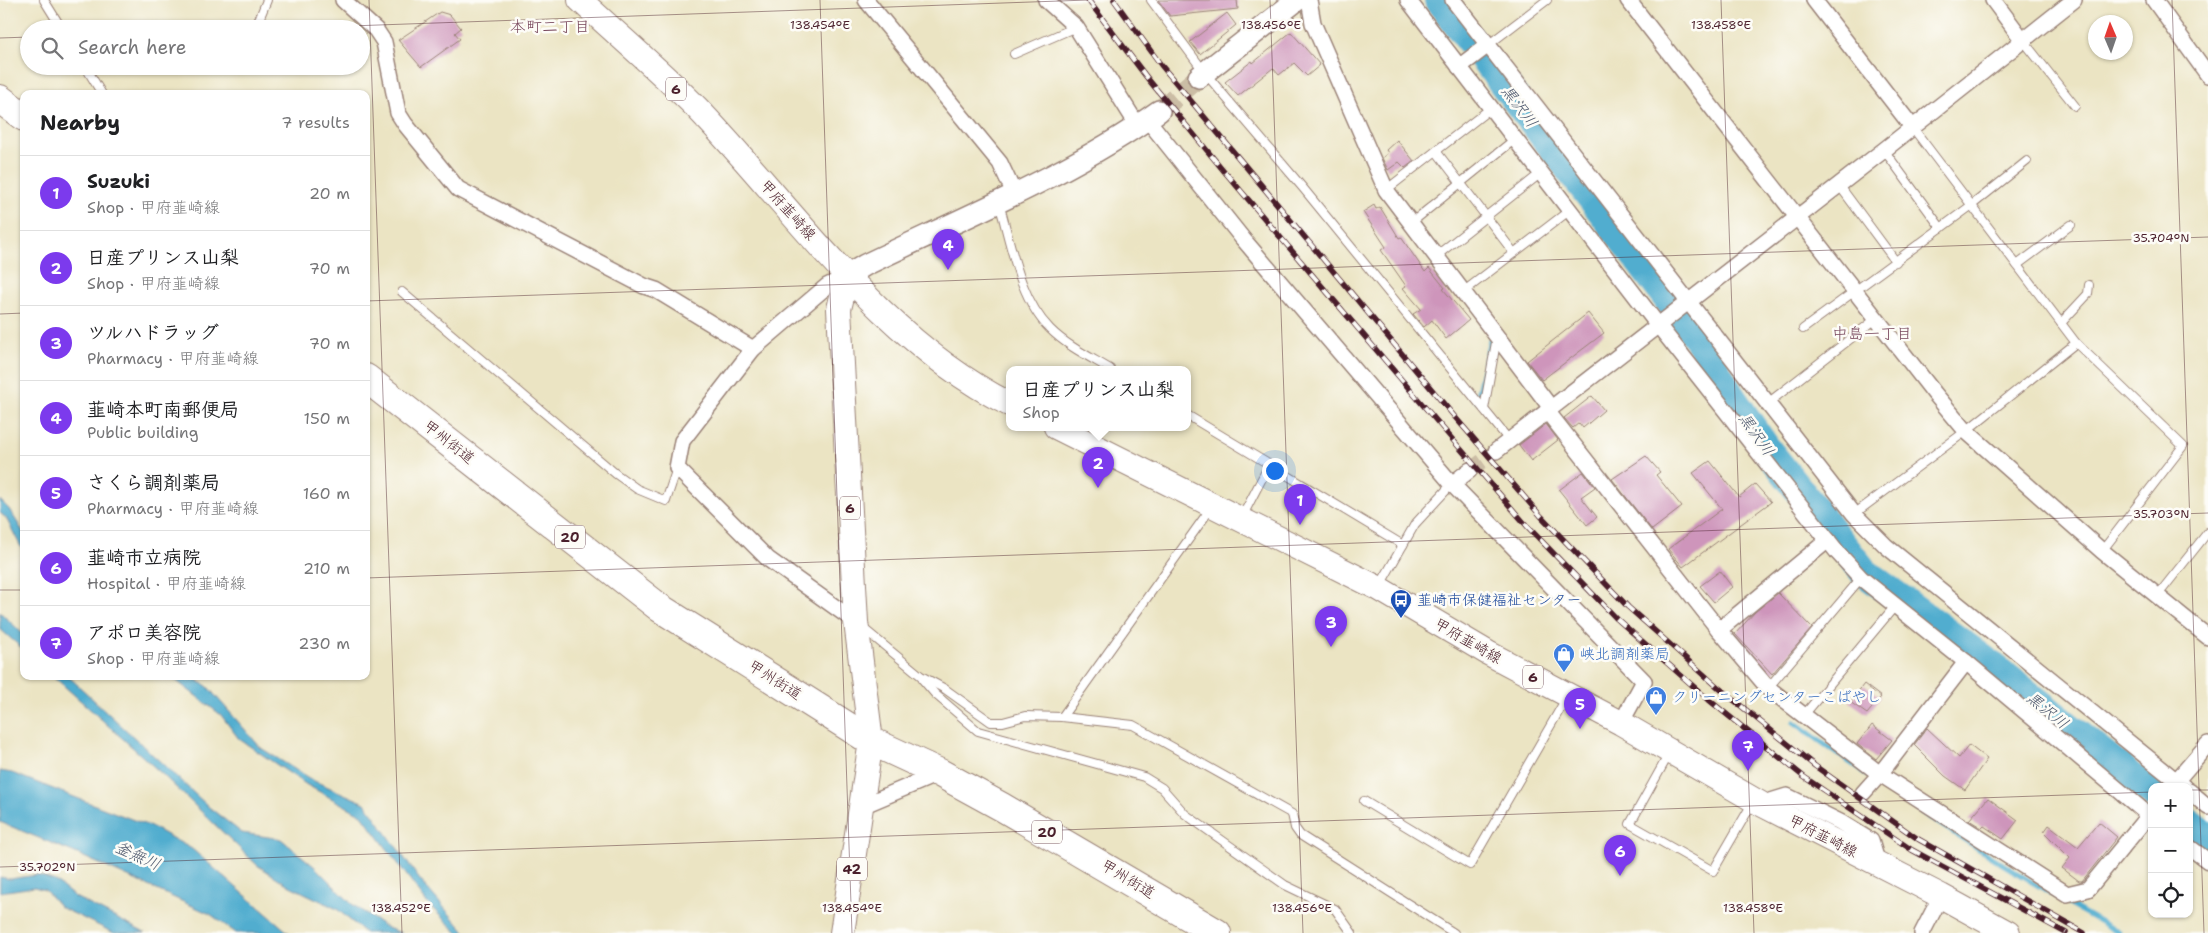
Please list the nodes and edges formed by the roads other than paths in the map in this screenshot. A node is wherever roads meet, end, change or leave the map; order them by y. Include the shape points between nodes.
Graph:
1 (44, 0) edge
2 (267, 0) edge
3 (343, 0) edge
4 (580, 0) edge
5 (866, 0) edge
6 (1046, 0) edge
7 (1151, 0) edge
8 (1297, 0) edge
9 (1309, 0) edge
10 (1408, 0) edge
11 (1453, 0) edge
12 (1547, 0) edge
13 (1628, 0) edge
14 (1814, 0) edge
15 (1993, 0) edge
16 (2074, 0) edge
17 (2154, 0) edge
18 (56, 20) edge
19 (259, 20) edge
20 (365, 20) edge
21 (370, 25) edge
22 (1076, 28) junction
23 (2022, 39) junction
24 (1488, 45) junction
25 (1014, 54) dead end
26 (1460, 67) junction
27 (90, 75) edge
28 (1202, 75) junction
29 (2208, 75) edge
30 (100, 90) edge
31 (0, 99) edge
32 (2075, 106) dead end
33 (1491, 108) junction
34 (20, 114) edge
35 (1148, 118) junction
36 (1913, 128) junction
37 (1515, 139) junction
38 (1884, 150) junction
39 (1436, 151) junction
40 (2027, 161) dead end
41 (1541, 173) junction
42 (1460, 183) junction
43 (1839, 185) junction
44 (1386, 190) junction
45 (1006, 197) junction
46 (1972, 205) junction
47 (1570, 210) junction
48 (1485, 216) junction
49 (1798, 217) junction
50 (1411, 223) junction
51 (2071, 225) dead end
52 (1940, 228) junction
53 (1514, 253) junction
54 (1436, 256) junction
55 (1896, 262) junction
56 (2017, 264) junction
57 (847, 276) junction
58 (2088, 285) dead end
59 (1856, 291) junction
60 (402, 292) dead end
61 (1463, 292) junction
62 (1689, 301) junction
63 (1876, 318) junction
64 (2061, 323) junction
65 (1658, 325) junction
66 (1803, 330) dead end
67 (1497, 337) junction
68 (2076, 343) junction
69 (754, 349) junction
70 (1105, 366) edge
71 (370, 381) edge
72 (1006, 402) edge
73 (1768, 403) junction
74 (1484, 409) junction
75 (1549, 410) junction
76 (1191, 417) edge
77 (1064, 431) edge
78 (1966, 431) junction
79 (1509, 440) junction
80 (1496, 451) tunnel mouth
81 (1269, 465) junction
82 (677, 468) junction
83 (1470, 470) tunnel mouth
84 (1452, 484) junction
85 (1213, 504) junction
86 (1854, 514) junction
87 (1241, 518) junction
88 (2208, 532) edge
89 (1828, 540) junction
90 (1403, 545) junction
91 (2102, 550) junction
92 (1861, 578) junction
93 (1378, 588) junction
94 (2158, 595) junction
95 (1895, 606) junction
96 (856, 622) junction
97 (1719, 630) junction
98 (2208, 637) edge
99 (1966, 662) junction
100 (921, 676) junction
101 (1768, 688) junction
102 (1568, 695) junction
103 (1804, 715) junction
104 (1062, 718) junction
105 (1621, 722) junction
106 (871, 741) junction
107 (2208, 744) edge
108 (1671, 752) junction
109 (940, 773) junction
110 (1880, 774) junction
111 (2175, 783) edge
112 (2179, 783) edge
113 (1863, 793) dead end
114 (2193, 794) edge
115 (1364, 801) dead end
116 (1758, 802) junction
117 (862, 806) junction
118 (2208, 807) edge
119 (2148, 813) edge
120 (2148, 819) edge
121 (2193, 849) edge
122 (2208, 861) edge
123 (1878, 864) junction
124 (1941, 896) junction
125 (842, 933) edge
126 (1217, 933) edge
127 (1352, 933) edge
128 (1454, 933) edge
129 (1922, 933) edge
130 (2008, 933) edge

1 - 18 lane
2 - 19 lane
3 - 20 street
4 - 57 main road, 甲府韮崎線 / 6 via 697,109
5 - 45 street via 1000,163
6 - 22 street
7 - 28 lane
8 - 28 street
9 - 44 street via 1313,23
10 - 26 street
11 - 24 street
12 - 24 lane
13 - 49 street
14 - 36 street
15 - 23 street
16 - 23 street
17 - 29 street
21 - 69 street via 384,42 398,113 458,189 656,290
22 - 25 lane
22 - 35 street
23 - 32 lane
23 - 36 street
24 - 26 street
24 - 62 street
26 - 33 street
27 - 30 lane
28 - 74 lane via 1303,188
31 - 34 highway
33 - 37 street
33 - 39 lane
35 - 45 street via 1038,183
35 - 84 street via 1243,239
36 - 38 street
36 - 46 lane
37 - 41 street
37 - 42 lane
38 - 43 street
38 - 52 lane
39 - 42 lane
39 - 44 lane
40 - 46 lane
41 - 47 street
41 - 48 lane
42 - 48 lane
42 - 50 lane
43 - 49 street
43 - 55 lane
44 - 50 street
45 - 57 street
45 - 70 lane via 1032,308 1065,342
46 - 52 lane
46 - 56 lane
47 - 53 lane
47 - 65 street
48 - 53 lane
48 - 54 lane
49 - 59 street
49 - 62 street
50 - 54 street
51 - 56 lane
52 - 55 lane
53 - 61 lane
54 - 61 street
55 - 59 lane
56 - 64 lane
57 - 69 street via 826,286
57 - 72 main road, 甲府韮崎線 / 6 via 919,345 963,378
57 - 96 main road, 6 via 839,309
58 - 64 lane via 2088,294
59 - 63 street
59 - 66 lane
60 - 82 lane via 637,490 666,501
61 - 67 street
62 - 65 street
62 - 73 street
63 - 73 lane
63 - 78 street
64 - 68 lane
65 - 75 street
65 - 89 street
67 - 74 lane
67 - 75 street
68 - 78 lane
68 - 91 lane via 2183,446
69 - 82 street via 682,441
71 - 106 highway, 甲州街道 / 20 via 660,608
73 - 86 street
74 - 79 lane
75 - 79 street
75 - 97 street
76 - 81 lane
77 - 85 main road, 甲府韮崎線 / 6
78 - 86 lane
78 - 91 street
79 - 80 street
81 - 87 lane
81 - 90 lane
82 - 96 street via 768,559
83 - 84 street
84 - 90 lane via 1415,524
84 - 105 street via 1644,681
85 - 87 main road, 甲府韮崎線 / 6
85 - 104 lane
86 - 111 street via 1886,546
87 - 93 main road, 甲府韮崎線 / 6
88 - 94 lane
89 - 92 street
89 - 97 street
90 - 93 lane
91 - 94 street
92 - 95 street
92 - 101 lane
93 - 102 main road, 甲府韮崎線 / 6 via 1488,653
94 - 98 street
95 - 99 street
95 - 103 lane
96 - 100 lane
96 - 106 main road, 6
97 - 101 street
99 - 110 street
99 - 119 street
100 - 104 lane via 991,722 1024,716
100 - 127 lane via 935,694 978,731 1144,777 1162,788 1184,814 1285,885 1335,909
101 - 103 street
102 - 105 main road, 甲府韮崎線 / 6
102 - 115 lane via 1470,865
103 - 110 street
104 - 128 lane via 1133,725 1292,814 1300,835
105 - 108 main road, 甲府韮崎線 / 6
106 - 109 highway, 甲州街道 / 20
106 - 117 main road, 42
107 - 112 street
108 - 116 main road, 甲府韮崎線 / 6
108 - 116 lane via 1630,824 1713,871
109 - 117 street
109 - 126 highway, 甲州街道 / 20
110 - 113 street
110 - 120 street via 2067,894 2088,889
114 - 118 street
116 - 123 main road, 甲府韮崎線 / 6
116 - 123 street via 1787,796 1843,819 1871,841
117 - 125 main road, 42
121 - 122 street
123 - 124 main road, 甲府韮崎線 / 6
124 - 129 street
124 - 130 main road, 甲府韮崎線 / 6

